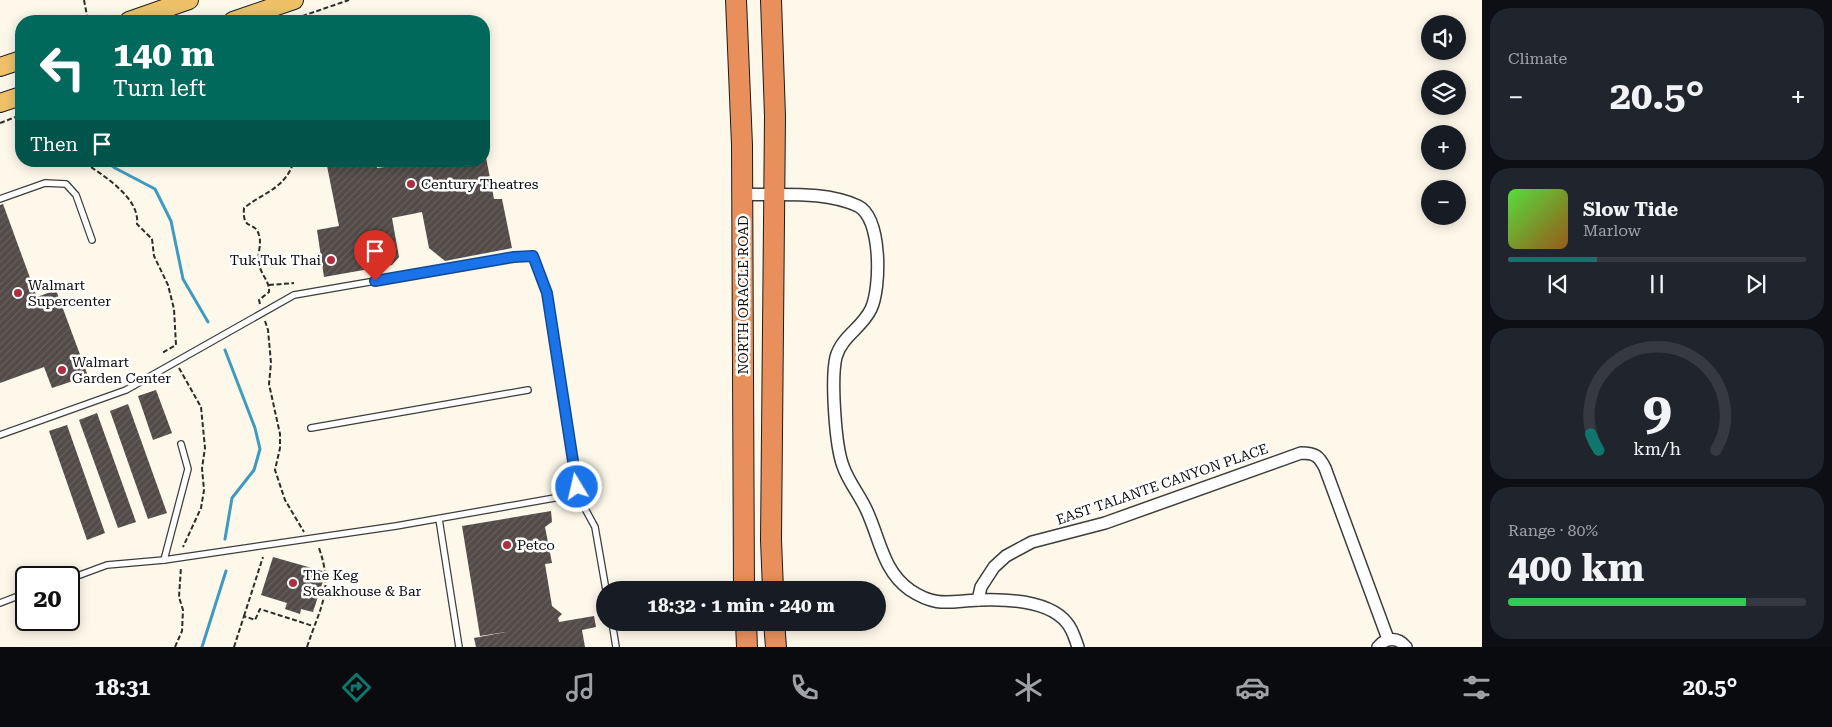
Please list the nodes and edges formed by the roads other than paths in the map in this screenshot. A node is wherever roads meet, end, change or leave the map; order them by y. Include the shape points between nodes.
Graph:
1 (189, 0) edge
2 (294, 0) edge
3 (736, 0) edge
4 (771, 0) edge
5 (146, 15) edge
6 (250, 15) edge
7 (15, 62) edge
8 (0, 67) edge
9 (15, 98) edge
10 (0, 103) edge
11 (742, 194) junction
12 (774, 196) junction
13 (0, 198) edge
14 (92, 240) dead end
15 (528, 390) dead end
16 (311, 428) dead end
17 (0, 436) edge
18 (181, 444) dead end
19 (577, 494) junction
20 (439, 519) junction
21 (164, 560) junction
22 (80, 575) edge
23 (604, 581) edge
24 (744, 581) edge
25 (773, 581) edge
26 (15, 598) edge
27 (978, 600) junction
28 (0, 603) edge
29 (613, 631) edge
30 (746, 631) edge
31 (775, 631) edge
32 (1388, 640) junction
33 (459, 647) edge
34 (616, 647) edge
35 (747, 647) edge
36 (776, 647) edge
37 (1078, 647) edge
38 (1378, 647) edge
39 (1406, 647) edge

1 - 5 main road
2 - 6 main road
3 - 11 highway, NORTH ORACLE ROAD
4 - 12 highway
7 - 8 main road
9 - 10 main road
11 - 12 street
11 - 24 highway, NORTH ORACLE ROAD
12 - 25 highway
12 - 27 street via 836,198 860,207 873,224 877,255 874,301 866,317 841,345 834,368 841,463 867,511 880,550 900,582 936,603
13 - 14 lane via 45,182 66,184 76,195
15 - 16 lane
17 - 19 lane via 126,390 294,295 533,256 547,293
18 - 21 lane via 188,469
19 - 20 lane
19 - 23 lane via 595,527
20 - 21 lane
20 - 33 lane
21 - 22 lane via 107,565
26 - 28 lane
27 - 32 street, EAST TALANTE CANYON PLACE via 981,587 994,567 1006,556 1032,542 1105,523 1292,456 1312,453 1320,458 1325,468
27 - 37 street via 1017,602 1052,611 1068,624
29 - 34 lane
30 - 35 highway
31 - 36 highway
32 - 38 street
32 - 39 street via 1397,640

